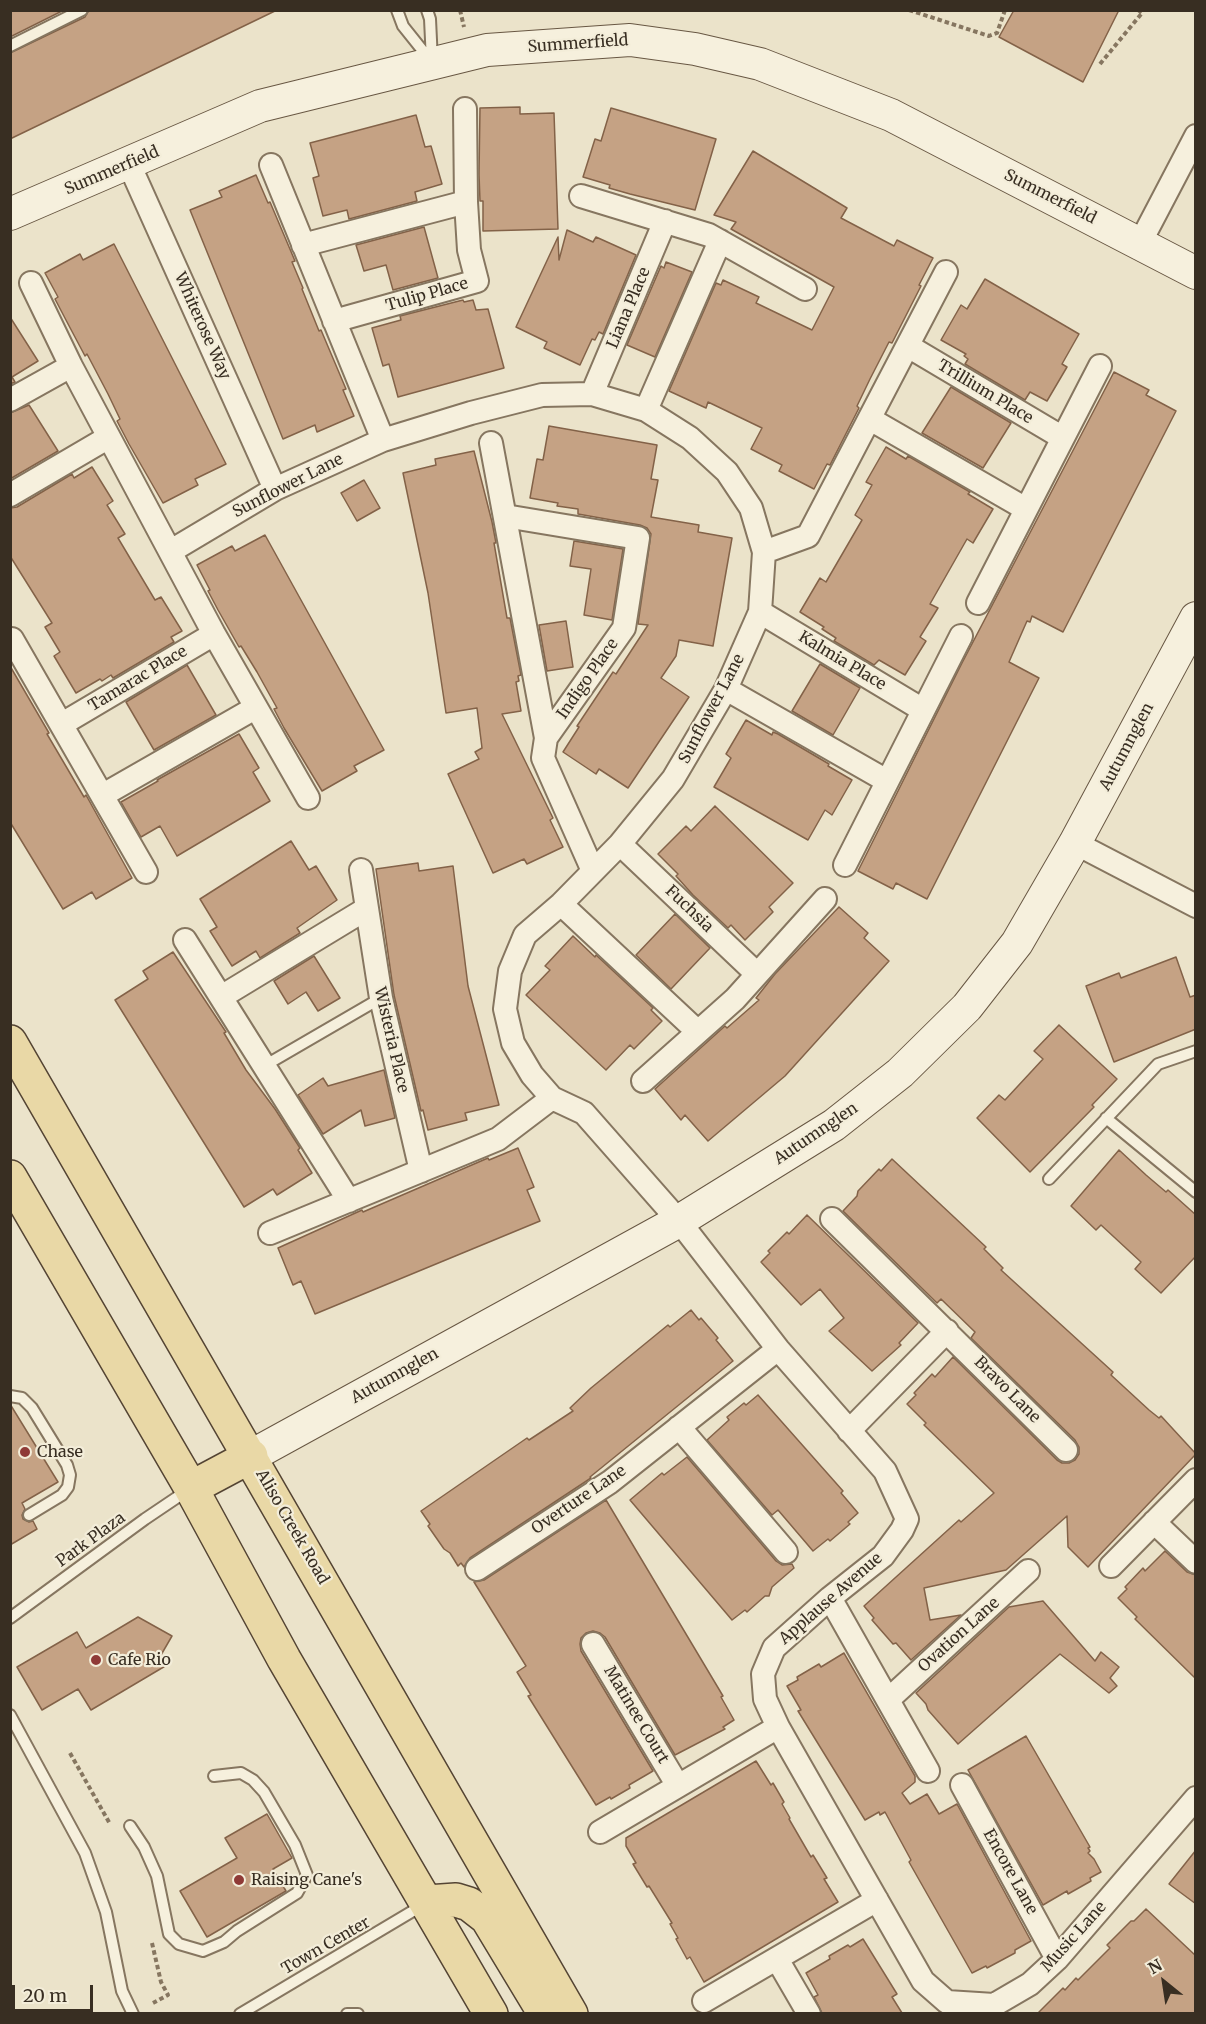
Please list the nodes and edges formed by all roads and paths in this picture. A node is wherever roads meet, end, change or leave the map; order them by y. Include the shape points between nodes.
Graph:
1 (82, 10) edge
2 (397, 10) edge
3 (427, 10) edge
4 (909, 10) edge
5 (1005, 10) edge
6 (1142, 11) edge
7 (10, 46) edge
8 (433, 64) junction
9 (1100, 64) dead end
10 (465, 109) dead end
11 (1196, 136) edge
12 (129, 164) junction
13 (271, 165) dead end
14 (581, 196) dead end
15 (466, 202) junction
16 (10, 214) edge
17 (665, 221) junction
18 (720, 241) junction
19 (1140, 243) junction
20 (303, 245) junction
21 (946, 272) dead end
22 (1196, 273) edge
23 (31, 283) dead end
24 (805, 289) dead end
25 (334, 321) junction
26 (908, 346) junction
27 (71, 366) junction
28 (1100, 366) dead end
29 (592, 394) junction
30 (10, 400) edge
31 (646, 410) junction
32 (870, 418) junction
33 (109, 436) junction
34 (1063, 438) junction
35 (383, 440) junction
36 (491, 443) dead end
37 (275, 489) junction
38 (10, 495) edge
39 (1026, 509) junction
40 (505, 516) junction
41 (171, 550) junction
42 (764, 552) junction
43 (978, 603) dead end
44 (760, 612) junction
45 (1196, 618) edge
46 (214, 634) junction
47 (961, 636) dead end
48 (12, 639) dead end
49 (726, 689) junction
50 (255, 708) junction
51 (923, 710) junction
52 (62, 724) junction
53 (546, 738) junction
54 (887, 781) junction
55 (103, 795) junction
56 (308, 798) dead end
57 (1075, 843) junction
58 (621, 844) junction
59 (844, 865) dead end
60 (361, 870) dead end
61 (593, 871) junction
62 (146, 872) dead end
63 (825, 899) dead end
64 (561, 904) junction
65 (1196, 906) edge
66 (366, 909) junction
67 (185, 940) dead end
68 (757, 974) junction
69 (221, 997) junction
70 (381, 998) junction
71 (698, 1032) junction
72 (1196, 1051) edge
73 (14, 1055) edge
74 (264, 1066) junction
75 (643, 1081) dead end
76 (552, 1098) junction
77 (1106, 1118) junction
78 (422, 1171) junction
79 (10, 1177) edge
80 (1049, 1179) dead end
81 (1196, 1192) edge
82 (349, 1201) junction
83 (832, 1219) dead end
84 (680, 1221) junction
85 (270, 1233) dead end
86 (947, 1331) junction
87 (778, 1349) junction
88 (10, 1396) edge
89 (679, 1427) junction
90 (849, 1431) junction
91 (1066, 1450) dead end
92 (251, 1456) junction
93 (1196, 1480) edge
94 (191, 1488) junction
95 (29, 1515) dead end
96 (1155, 1522) junction
97 (786, 1552) dead end
98 (1196, 1562) edge
99 (1111, 1566) dead end
100 (477, 1569) dead end
101 (1028, 1571) dead end
102 (830, 1598) junction
103 (10, 1618) edge
104 (593, 1644) dead end
105 (889, 1700) junction
106 (10, 1715) edge
107 (778, 1727) junction
108 (70, 1753) dead end
109 (928, 1771) dead end
110 (214, 1776) dead end
111 (962, 1785) dead end
112 (678, 1786) junction
113 (1196, 1798) edge
114 (110, 1824) dead end
115 (130, 1826) dead end
116 (600, 1832) dead end
117 (877, 1900) junction
118 (427, 1902) junction
119 (152, 1942) dead end
120 (777, 1959) junction
121 (1057, 1959) junction
122 (923, 1981) joint
123 (704, 2001) dead end
124 (153, 2004) dead end
125 (999, 2009) edge
126 (133, 2013) edge
127 (240, 2013) edge
128 (347, 2013) edge
129 (358, 2013) edge
130 (491, 2013) edge
131 (545, 2013) edge
132 (571, 2013) edge
133 (809, 2013) edge

1 - 7 lane
2 - 8 lane via 403,26
3 - 8 lane
4 - 5 path via 989,36 997,33
6 - 9 path
8 - 12 street, Summerfield via 260,106
8 - 19 street, Summerfield via 487,50 630,40 760,64 891,115
10 - 15 street, Tulip Place
11 - 19 street
12 - 16 street, Summerfield
12 - 37 street, Whiterose Way
13 - 20 street
14 - 17 street
15 - 20 street
15 - 25 street, Tulip Place via 469,250 477,281
17 - 18 street
17 - 29 street, Liana Place
18 - 24 street
18 - 31 street
19 - 22 street, Summerfield
20 - 25 street
21 - 26 street
23 - 27 street
25 - 35 street
26 - 32 street
26 - 34 street, Trillium Place
27 - 30 street
27 - 33 street
28 - 34 street
29 - 31 street, Sunflower Lane
29 - 35 street, Sunflower Lane via 542,395
31 - 42 street, Sunflower Lane via 690,438 727,472 751,508
32 - 39 street
32 - 42 street via 808,536
33 - 38 street
33 - 41 street
34 - 39 street
35 - 37 street, Sunflower Lane
36 - 40 street, Indigo Place
37 - 41 street, Sunflower Lane
39 - 43 street
40 - 53 street, Indigo Place
40 - 53 street, Indigo Place via 638,538 624,628
41 - 46 street
42 - 44 street, Sunflower Lane
44 - 49 street, Sunflower Lane
44 - 51 street, Kalmia Place
45 - 57 street, Autumnglen
46 - 50 street
46 - 52 street, Tamarac Place
47 - 51 street
48 - 52 street
49 - 54 street
49 - 58 street, Sunflower Lane via 673,779
50 - 55 street
50 - 56 street
51 - 54 street
52 - 55 street
53 - 61 street, Indigo Place via 543,758
54 - 59 street
55 - 62 street
57 - 65 street
57 - 84 street, Autumnglen via 1017,943 967,1007 900,1073 834,1125
58 - 61 street, Sunflower Lane
58 - 68 street, Fuchsia
60 - 66 street, Wisteria Place
61 - 64 street, Sunflower Lane
63 - 68 street
64 - 71 street
64 - 76 street, Sunflower Lane via 525,935 510,971 504,1009 513,1043 532,1075
66 - 69 street
66 - 70 street, Wisteria Place
67 - 69 street
68 - 71 street
69 - 74 street
70 - 74 lane
70 - 78 street, Wisteria Place
71 - 75 street
72 - 77 lane via 1158,1064
73 - 92 main road, Aliso Creek Road
74 - 82 street
76 - 78 street via 498,1139
76 - 84 street, Sunflower Lane via 584,1113
77 - 80 lane
77 - 81 lane
78 - 82 street
79 - 94 main road
82 - 85 street
83 - 86 street, Bravo Lane
84 - 87 street, Applause Avenue
84 - 92 street, Autumnglen
86 - 90 street
86 - 91 street, Bravo Lane
87 - 89 street, Overture Lane
87 - 90 street, Applause Avenue
88 - 95 lane via 22,1398 32,1408 70,1475 62,1495
89 - 97 street
89 - 100 street, Overture Lane via 609,1482
90 - 102 street, Applause Avenue via 885,1471 907,1519 883,1556
92 - 94 main road
92 - 132 main road, Aliso Creek Road
93 - 96 street
94 - 103 lane, Park Plaza
94 - 118 main road via 284,1659
96 - 98 street
96 - 99 street
101 - 105 street, Ovation Lane
102 - 105 street
102 - 107 street, Applause Avenue via 774,1648 763,1674 765,1699
104 - 112 street, Matinee Court
105 - 109 street
106 - 126 lane via 85,1853 106,1912 122,1991
107 - 112 street
107 - 117 street, Applause Avenue
108 - 114 path
110 - 115 lane via 241,1773 253,1780 295,1845 307,1875 297,1893 224,1942 203,1951 179,1944 169,1934 157,1876
111 - 121 street, Encore Lane
112 - 116 street
113 - 121 street, Music Lane
117 - 120 street
117 - 122 street, Applause Avenue
118 - 127 lane, Town Center
118 - 130 main road
118 - 131 main road via 456,1900 470,1904 487,1918
119 - 124 path via 168,1995
120 - 123 street
120 - 133 street
121 - 125 street, Music Lane
122 - 125 street, Music Lane via 947,2002
128 - 129 lane

